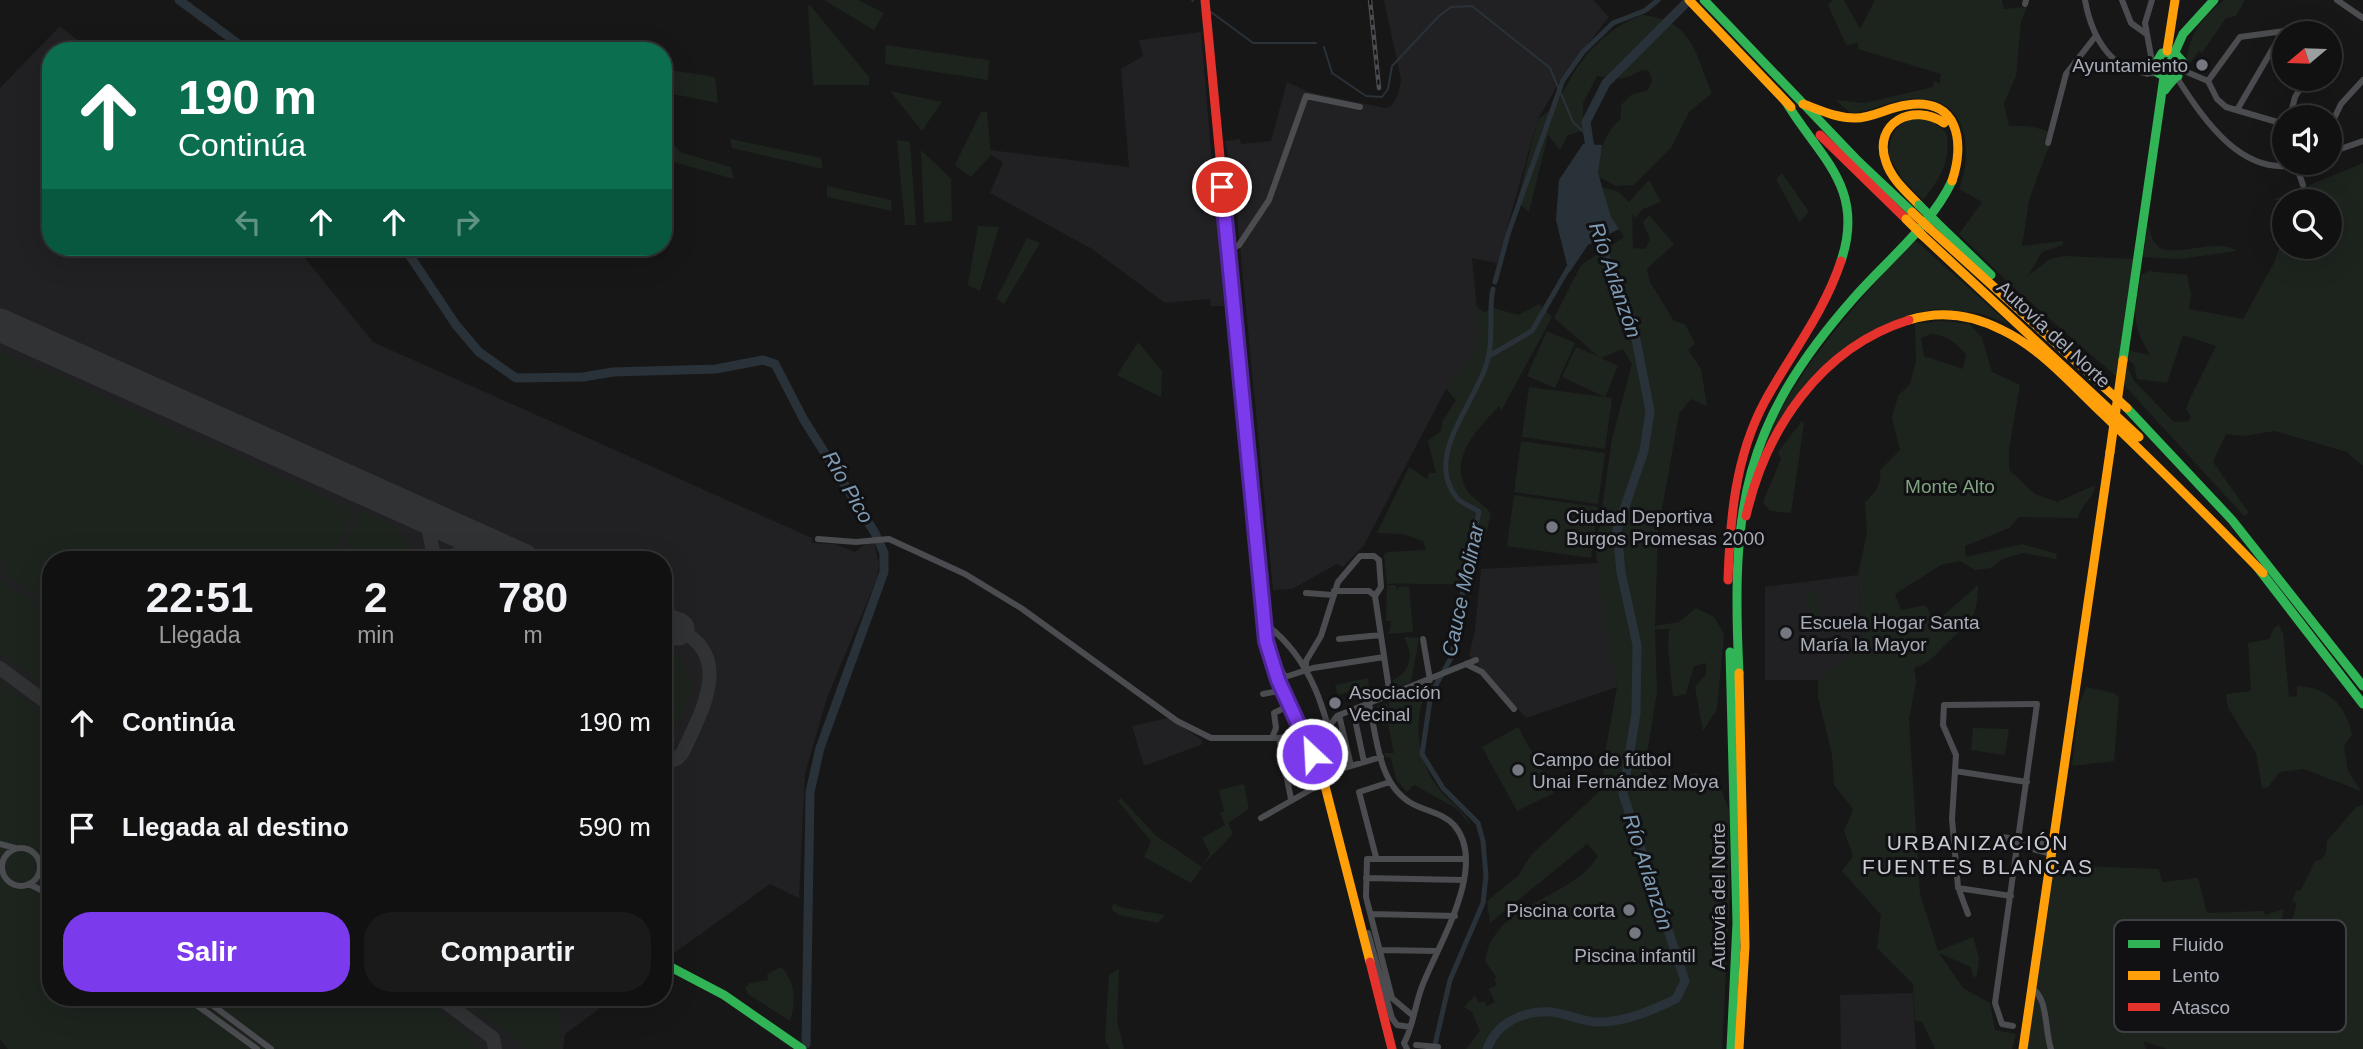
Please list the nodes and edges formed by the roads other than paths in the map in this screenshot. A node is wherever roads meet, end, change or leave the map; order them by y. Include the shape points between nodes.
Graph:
1 (1205, 0) edge
2 (1689, 0) edge
3 (2085, 0) edge
4 (2122, 0) edge
5 (2152, 0) edge
6 (2175, 0) edge
7 (2214, 0) edge
8 (2337, 0) edge
9 (1705, 1) edge
10 (2363, 18) edge
11 (2189, 26) junction
12 (2145, 33) junction
13 (2272, 33) edge
14 (2095, 37) junction
15 (2272, 50) edge
16 (2170, 51) junction
17 (2182, 58) junction
18 (2155, 74) junction
19 (2179, 75) junction
20 (2363, 80) edge
21 (2208, 81) junction
22 (2161, 97) junction
23 (1786, 102) junction
24 (1803, 104) junction
25 (2341, 105) edge
26 (1360, 107) dead end
27 (2238, 110) junction
28 (2272, 120) edge
29 (2363, 141) edge
30 (2048, 143) dead end
31 (2342, 148) edge
32 (2272, 164) edge
33 (2302, 175) edge
34 (2304, 186) dead end
35 (1912, 212) junction
36 (1929, 228) junction
37 (1229, 251) junction
38 (1735, 492) junction
39 (818, 539) dead end
40 (2263, 573) junction
41 (1306, 593) dead end
42 (1334, 593) junction
43 (1375, 596) junction
44 (1264, 623) junction
45 (1381, 635) junction
46 (1339, 639) dead end
47 (1423, 639) dead end
48 (1384, 657) junction
49 (1476, 660) dead end
50 (1466, 664) junction
51 (1279, 666) dead end
52 (1306, 669) junction
53 (1433, 678) junction
54 (2363, 686) edge
55 (1739, 689) junction
56 (1283, 690) junction
57 (1263, 694) dead end
58 (1390, 696) junction
59 (1369, 704) junction
60 (2363, 704) edge
61 (1290, 705) junction
62 (1514, 709) dead end
63 (1353, 710) junction
64 (1339, 715) junction
65 (1328, 727) junction
66 (1305, 737) junction
67 (1276, 738) junction
68 (1381, 757) junction
69 (1364, 762) junction
70 (1351, 766) junction
71 (1338, 769) junction
72 (1955, 771) junction
73 (1322, 778) junction
74 (1390, 782) junction
75 (2027, 782) junction
76 (1291, 799) junction
77 (1261, 818) dead end
78 (2054, 840) junction
79 (2018, 842) junction
80 (0, 844) edge
81 (16, 848) junction
82 (2052, 854) junction
83 (1372, 858) junction
84 (1464, 859) junction
85 (1, 865) edge
86 (40, 871) joint
87 (1366, 878) junction
88 (1463, 880) junction
89 (29, 884) junction
90 (1958, 888) junction
91 (42, 890) edge
92 (1353, 895) junction
93 (2011, 896) junction
94 (1371, 914) junction
95 (1968, 914) dead end
96 (1455, 916) junction
97 (1380, 950) junction
98 (1437, 951) junction
99 (672, 968) edge
100 (2032, 989) junction
101 (198, 1006) edge
102 (213, 1006) edge
103 (1412, 1011) junction
104 (2013, 1026) dead end
105 (1410, 1027) junction
106 (1399, 1045) edge
107 (1415, 1047) edge
108 (1435, 1047) edge
109 (257, 1049) edge
110 (271, 1049) edge
111 (802, 1049) edge
112 (1408, 1049) edge
113 (1731, 1049) edge
114 (1739, 1049) edge
115 (2023, 1049) edge
116 (2051, 1049) edge

1 - 37 main road
2 - 23 main road, Autovía del Norte
3 - 14 street
4 - 12 street via 2130,23
5 - 12 street
6 - 16 main road
7 - 11 main road
8 - 10 street
9 - 24 main road, Autovía del Norte
11 - 16 main road
11 - 17 main road
12 - 18 street
13 - 21 street via 2237,39
14 - 18 street via 2133,72
14 - 30 street via 2066,74
15 - 27 street
16 - 17 main road
16 - 18 main road via 2157,59
17 - 19 main road
18 - 19 main road
18 - 22 main road
19 - 21 street
19 - 22 main road
19 - 32 street via 2206,122 2227,143
20 - 25 street
21 - 27 street via 2220,102
22 - 78 main road, bridge
23 - 35 main road, Autovía del Norte
23 - 38 main road via 1826,153 1839,178 1846,233 1823,306 1759,412
24 - 35 main road, Autovía del Norte
24 - 55 main road via 1828,115 1856,118 1907,104 1929,105 1942,111 1955,126 1960,154 1946,194 1800,365 1762,433 1737,526
26 - 37 street via 1306,96 1269,200
27 - 28 street
29 - 31 street
33 - 34 street
35 - 36 main road, bridge
35 - 36 main road, Autovía del Norte, bridge
35 - 38 main road via 1883,147 1895,120 1921,112 1935,116 1950,131 1954,156 1947,180 1793,365 1760,420
36 - 40 main road, Autovía del Norte via 2147,446
36 - 54 main road via 2122,399 2228,515
37 - 44 main road
38 - 113 main road, Autovía del Norte via 1728,568 1737,917
39 - 67 street via 901,542 1021,608 1177,722 1211,738
40 - 55 main road via 2130,439 2025,344 1981,320 1953,314 1915,317 1872,335 1827,368 1805,390 1770,441 1752,488 1742,540
40 - 60 main road, Autovía del Norte
41 - 42 street
42 - 43 street via 1370,591
42 - 43 street via 1360,556 1374,556 1380,560 1381,585
42 - 52 street
43 - 45 street
44 - 52 street via 1283,636
44 - 56 main road via 1269,654
45 - 46 street
45 - 48 street
47 - 53 street
48 - 52 street
48 - 58 street
49 - 50 street
50 - 53 street
50 - 62 street via 1482,672
51 - 52 street via 1284,677
52 - 65 street
53 - 58 street
55 - 114 main road, Autovía del Norte via 1745,939
56 - 57 street
56 - 61 main road
58 - 59 street
59 - 63 street
59 - 68 street
61 - 66 main road
61 - 67 street via 1274,713
63 - 64 street
63 - 69 street
64 - 65 street
64 - 70 street
65 - 66 street
65 - 71 street
66 - 67 street
66 - 73 main road
67 - 76 street
68 - 69 street
68 - 74 street
69 - 70 street
70 - 71 street
71 - 73 street
72 - 75 street
72 - 75 street via 1956,755 1943,726 1946,703 2038,705
72 - 90 street via 1952,822
73 - 76 street
73 - 92 main road
74 - 83 street via 1359,792
74 - 84 street via 1407,801 1454,824
75 - 79 street
76 - 77 street
78 - 79 street
78 - 82 main road
79 - 82 street
79 - 93 street
80 - 81 street
81 - 85 street
81 - 86 street via 34,853
82 - 100 main road
83 - 84 street
83 - 87 street
84 - 88 street
85 - 89 street via 11,883
86 - 89 street
87 - 88 street
87 - 94 street
88 - 96 street
89 - 91 street
90 - 93 street
90 - 95 street
92 - 105 street via 1392,1018 1397,1025
92 - 106 main road
93 - 104 street via 1995,1003 2001,1024
94 - 96 street
94 - 97 street
96 - 98 street
97 - 98 street
97 - 103 street via 1393,999
98 - 103 street
99 - 111 main road via 744,1007
100 - 115 main road
100 - 116 street via 2042,1000
101 - 109 street
102 - 110 street
103 - 105 street
105 - 106 street
106 - 107 street via 1415,1039
106 - 112 street
107 - 108 street

